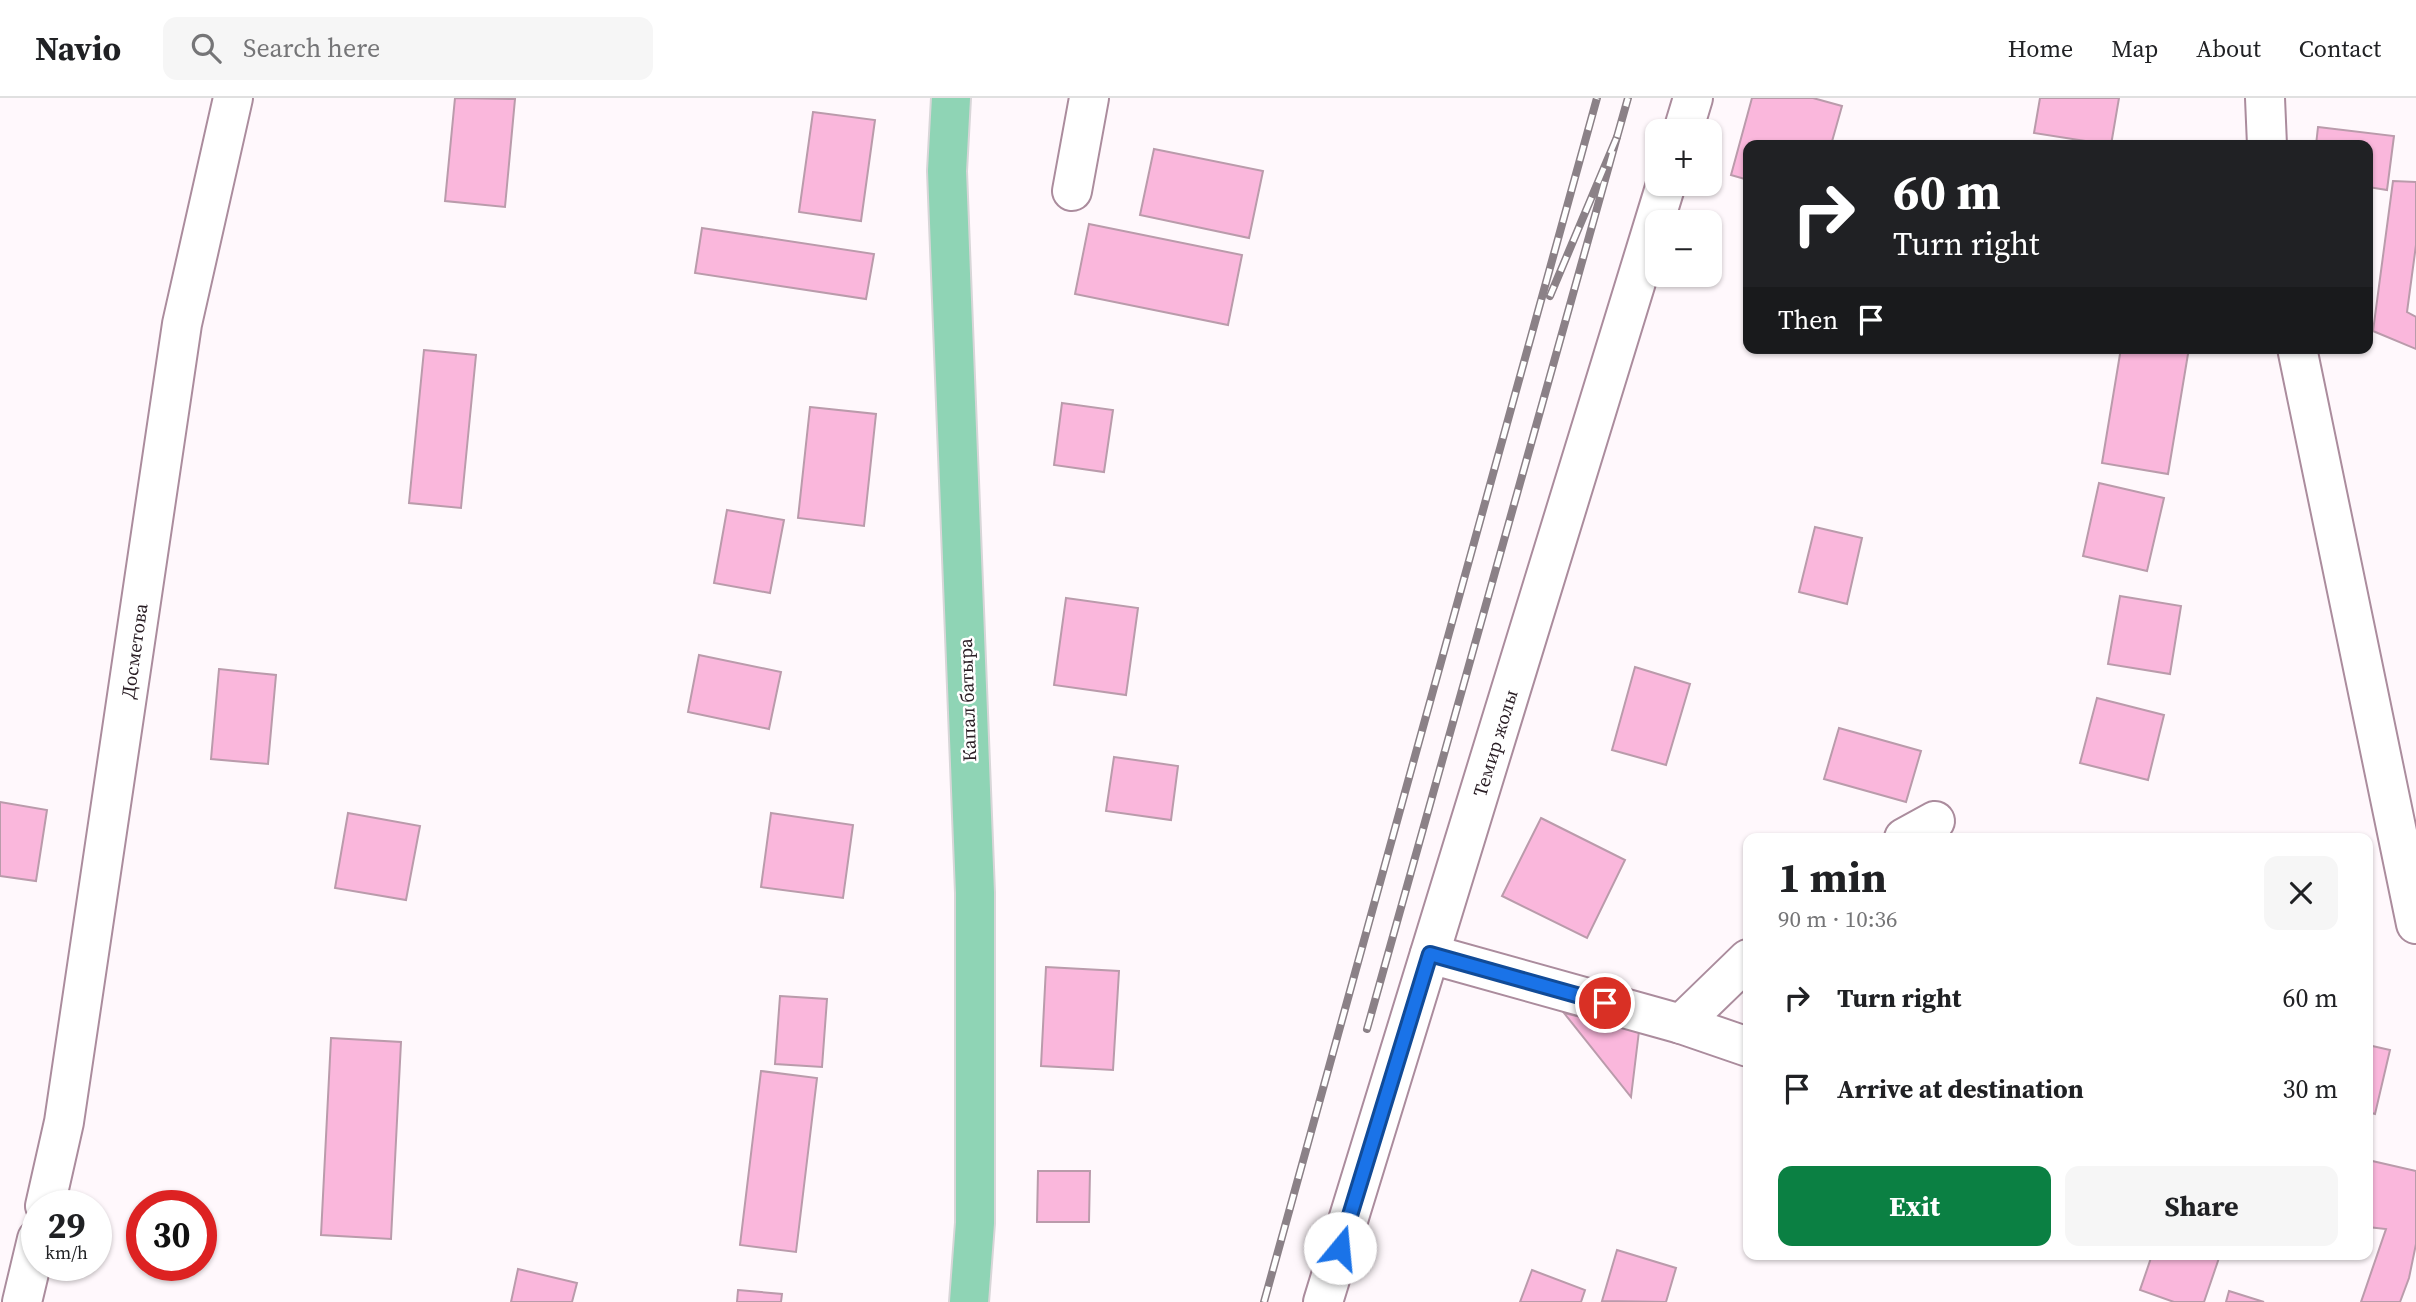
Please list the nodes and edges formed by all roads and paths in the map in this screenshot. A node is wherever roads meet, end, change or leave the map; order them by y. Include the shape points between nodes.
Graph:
1 (233, 98) edge
2 (951, 98) edge
3 (1089, 98) edge
4 (1693, 98) edge
5 (2265, 98) edge
6 (1687, 119) edge
7 (2267, 140) edge
8 (1072, 191) dead end
9 (1663, 196) edge
10 (2298, 354) edge
11 (2416, 924) edge
12 (1430, 954) junction
13 (1743, 964) edge
14 (1681, 1024) junction
15 (1743, 1045) edge
16 (49, 1190) edge
17 (27, 1281) edge
18 (22, 1302) edge
19 (969, 1302) edge
20 (1323, 1302) edge

1 - 16 street, Досметова via 182,324 64,1122
2 - 19 main road, Капал батыра via 947,171 975,893 975,1223
3 - 8 street
4 - 6 street
5 - 7 street
9 - 12 street, Темир жолы
10 - 11 street
12 - 14 street
12 - 20 street, Темир жолы
13 - 14 street
14 - 15 street
17 - 18 street

